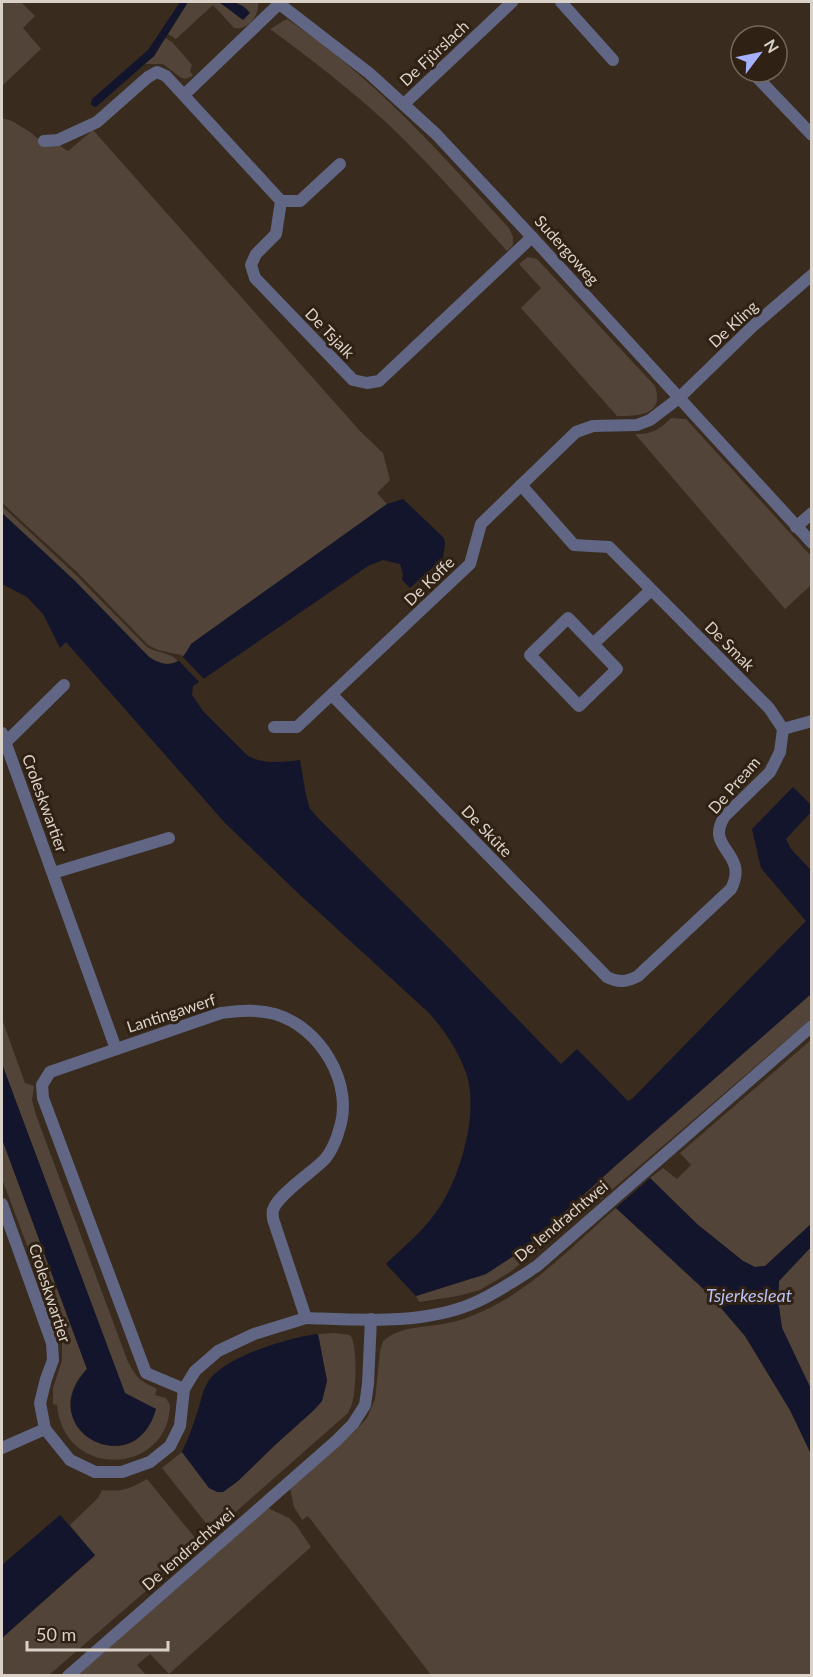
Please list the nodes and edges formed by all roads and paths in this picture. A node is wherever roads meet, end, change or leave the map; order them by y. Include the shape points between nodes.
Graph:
1 (279, 2) edge
2 (512, 2) edge
3 (561, 2) edge
4 (613, 60) dead end
5 (763, 84) edge
6 (184, 95) junction
7 (404, 104) junction
8 (812, 135) edge
9 (44, 141) dead end
10 (340, 164) dead end
11 (281, 201) junction
12 (532, 237) junction
13 (812, 275) edge
14 (679, 398) junction
15 (521, 485) junction
16 (812, 513) edge
17 (796, 527) junction
18 (812, 543) edge
19 (651, 590) junction
20 (593, 644) junction
21 (64, 685) dead end
22 (332, 695) junction
23 (812, 721) edge
24 (274, 727) dead end
25 (783, 729) junction
26 (3, 738) edge
27 (169, 838) dead end
28 (53, 873) junction
29 (623, 982) joint
30 (812, 1026) edge
31 (116, 1048) junction
32 (2, 1204) edge
33 (306, 1318) junction
34 (371, 1320) junction
35 (184, 1389) junction
36 (45, 1429) junction
37 (2, 1448) edge
38 (68, 1676) edge

1 - 6 street
1 - 7 street, Sudergoweg
2 - 7 street, De Fjûrslach
3 - 4 street
5 - 8 street
6 - 9 street via 166,76 156,72 97,122 58,140
6 - 11 street
7 - 12 street, Sudergoweg
10 - 11 street via 300,201
11 - 12 street, De Tsjalk via 276,234 255,254 251,265 255,278 353,380 367,383 379,381
12 - 14 street, Sudergoweg
13 - 14 street, De Kling
14 - 15 street, De Koffe via 637,425 593,426 576,432
14 - 17 street, Sudergoweg
15 - 19 street, De Smak via 574,545 609,547
15 - 22 street, De Koffe via 481,524 470,564
16 - 17 street
17 - 18 street, Sudergoweg
19 - 20 street
19 - 25 street, De Smak via 769,708
20 - 20 street via 568,618 530,655 579,706 617,669
21 - 26 street, Croleskwartier
22 - 24 street, De Koffe via 297,728
22 - 29 street, De Skûte via 607,977
23 - 25 street
25 - 29 street, De Pream via 780,752 770,772 720,824 722,845 734,862 736,879 731,889 638,976
26 - 28 street, Croleskwartier
27 - 28 street, Croleskwartier
28 - 31 street, Croleskwartier
30 - 34 street, De Iendrachtwei via 537,1266 471,1304 413,1318
31 - 33 street, Lantingawerf via 221,1013 250,1009 276,1014 300,1025 319,1044 336,1070 344,1103 340,1129 326,1158 273,1210
31 - 35 street, Lantingawerf via 50,1072 42,1085 43,1098 146,1373
32 - 36 street, Croleskwartier via 52,1343 53,1360 40,1403
33 - 34 street
33 - 35 street via 254,1334 218,1351 195,1371
34 - 38 street, De Iendrachtwei via 365,1405 352,1424
35 - 36 street via 180,1426 170,1446 150,1462 122,1472 95,1472 70,1460
36 - 37 street

